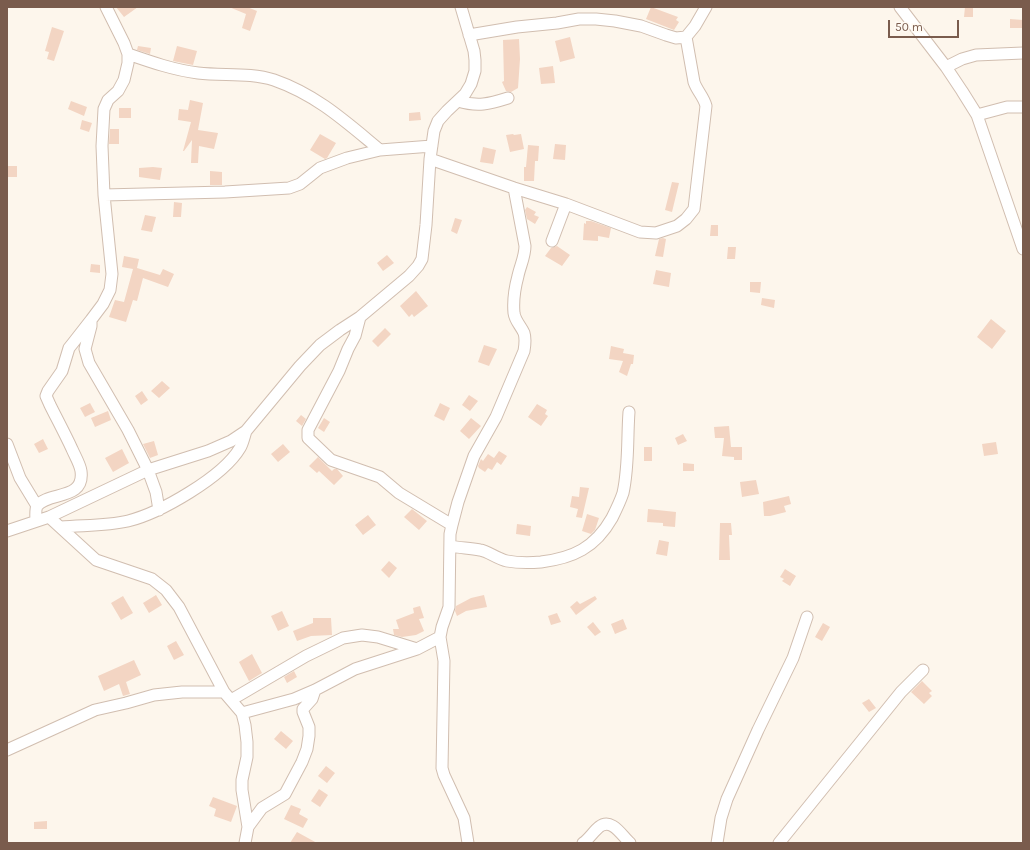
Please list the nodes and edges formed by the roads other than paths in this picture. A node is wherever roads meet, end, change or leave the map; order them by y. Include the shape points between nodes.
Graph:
1 (106, 7) edge
2 (461, 7) edge
3 (706, 7) edge
4 (900, 7) edge
5 (469, 35) junction
6 (686, 38) junction
7 (128, 54) junction
8 (1023, 54) edge
9 (946, 68) junction
10 (508, 98) dead end
11 (458, 101) junction
12 (1023, 107) edge
13 (976, 115) junction
14 (432, 146) junction
15 (380, 150) junction
16 (430, 159) junction
17 (514, 188) junction
18 (104, 195) junction
19 (566, 204) junction
20 (552, 241) dead end
21 (1023, 249) edge
22 (360, 317) junction
23 (91, 320) junction
24 (629, 412) dead end
25 (246, 431) junction
26 (8, 450) edge
27 (148, 470) junction
28 (38, 506) junction
29 (160, 510) junction
30 (49, 517) junction
31 (36, 521) junction
32 (452, 524) junction
33 (61, 527) junction
34 (7, 531) edge
35 (450, 546) junction
36 (807, 616) dead end
37 (440, 637) junction
38 (417, 649) junction
39 (923, 670) dead end
40 (315, 690) junction
41 (227, 696) junction
42 (242, 713) junction
43 (7, 750) edge
44 (248, 827) junction
45 (245, 843) edge
46 (468, 843) edge
47 (583, 843) edge
48 (630, 843) edge
49 (717, 843) edge
50 (779, 843) edge

1 - 7 street
2 - 5 street
3 - 6 street
4 - 9 street
5 - 6 street via 516,26 596,19 641,26 666,36
5 - 11 street via 476,60 475,70 471,84
6 - 19 street via 696,89 705,100 706,106 694,209 677,226 648,233
7 - 15 street via 196,73 274,80 311,97 331,110
7 - 18 street via 124,80 104,109
8 - 9 street via 976,55
9 - 13 street
10 - 11 street via 478,105
11 - 14 street via 438,121
12 - 13 street via 1007,107
13 - 21 street
14 - 15 street
14 - 16 street
15 - 18 street via 320,168 300,184 289,188
16 - 17 street
16 - 22 street via 422,258 409,276
17 - 19 street
17 - 32 street via 525,246 518,276 514,313 524,333 524,351 496,417 474,456
18 - 23 street via 112,274 110,290
19 - 20 street
22 - 25 street via 320,345
22 - 32 street via 355,336 308,430 308,438 331,460 380,477 398,493
23 - 27 street via 85,346 89,363
23 - 28 street via 69,348 62,371 46,396 80,465 82,476 77,488 70,493 44,501
24 - 35 street via 628,459 621,497 598,539 585,549 572,556 554,560 516,563 481,550
25 - 27 street via 208,451
25 - 29 street via 240,448 224,466 203,484
26 - 28 street via 20,478
27 - 29 street
27 - 30 street
28 - 31 street
29 - 33 street via 114,523
30 - 31 street
30 - 33 street
31 - 34 street
32 - 35 street
33 - 41 street via 96,560 152,579 166,590 186,619
35 - 37 street via 449,607
36 - 49 street via 793,658 727,799
37 - 38 street
37 - 46 street via 444,661 442,768 464,818
38 - 40 street via 355,669
38 - 41 street via 378,637 362,635 343,638
39 - 50 street via 901,692
40 - 42 street via 272,706
40 - 44 street via 312,699 303,709 309,736 302,762 285,794 265,806
41 - 42 street
41 - 43 street via 182,692 154,694 95,710
42 - 44 street via 247,757 242,790
44 - 45 street
47 - 48 street via 599,827 607,824 612,825

